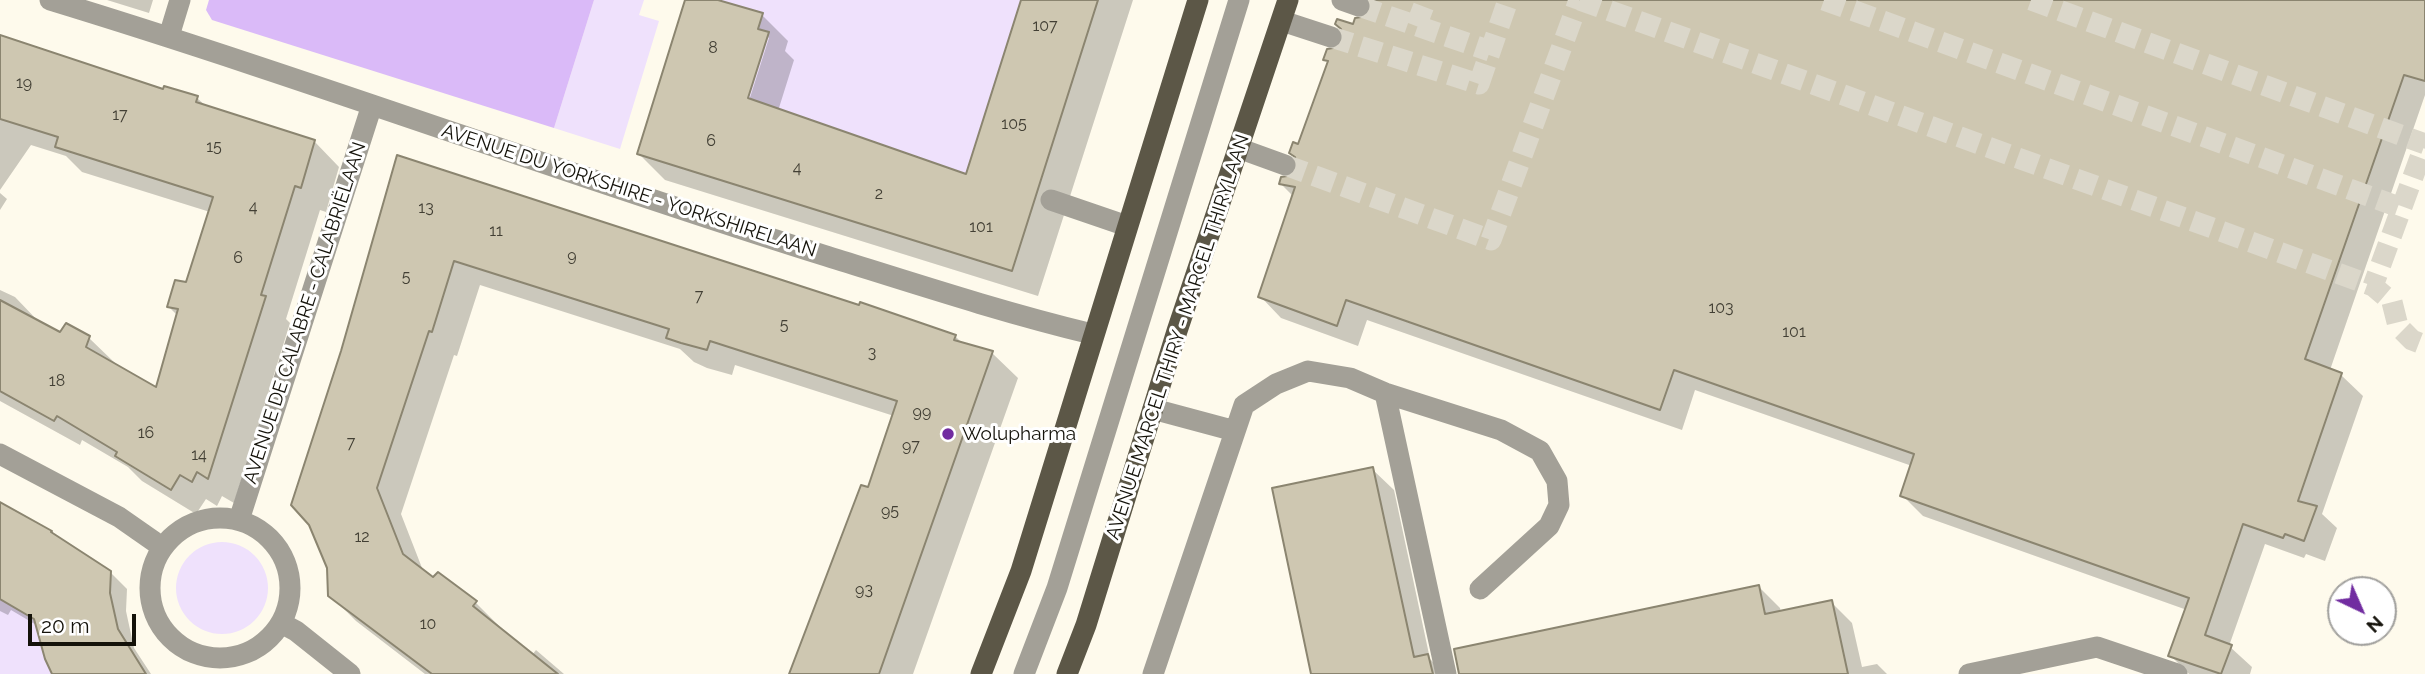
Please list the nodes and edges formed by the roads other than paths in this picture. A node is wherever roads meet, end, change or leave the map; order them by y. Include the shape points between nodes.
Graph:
1 (50, 0) edge
2 (180, 0) edge
3 (1198, 0) edge
4 (1239, 0) edge
5 (1288, 0) edge
6 (1282, 21) junction
7 (169, 36) junction
8 (1331, 37) tunnel mouth
9 (372, 106) junction
10 (1238, 148) junction
11 (1285, 165) tunnel mouth
12 (1051, 200) dead end
13 (1127, 226) junction
14 (1093, 334) junction
15 (1385, 393) junction
16 (1153, 408) junction
17 (1235, 430) junction
18 (0, 454) edge
19 (239, 520) junction
20 (162, 547) junction
21 (1480, 589) dead end
22 (281, 623) junction
23 (196, 665) edge
24 (2172, 673) edge
25 (350, 674) edge
26 (981, 674) edge
27 (1024, 674) edge
28 (1067, 674) edge
29 (1153, 674) edge
30 (1446, 674) edge
31 (1969, 674) edge

1 - 7 street, AVENUE DU YORKSHIRE - YORKSHIRELAAN
2 - 7 street
3 - 13 main road
4 - 27 street, AVENUE MARCEL THIRY - MARCEL THIRYLAAN via 1057,588
5 - 6 main road, AVENUE MARCEL THIRY - MARCEL THIRYLAAN
6 - 8 street
6 - 10 main road, AVENUE MARCEL THIRY - MARCEL THIRYLAAN
7 - 9 street, AVENUE DU YORKSHIRE - YORKSHIRELAAN
9 - 14 street, AVENUE DU YORKSHIRE - YORKSHIRELAAN via 744,230 1010,313
9 - 19 street, AVENUE DE CALABRE - CALABRIËLAAN
10 - 11 street
10 - 16 main road, AVENUE MARCEL THIRY - MARCEL THIRYLAAN
12 - 13 street
13 - 14 main road
14 - 26 main road via 1021,570
15 - 17 street via 1350,378 1308,371 1276,384 1244,405
15 - 21 street via 1500,430 1540,451 1557,481 1559,505 1549,526
15 - 30 street
16 - 17 street
16 - 28 main road, AVENUE MARCEL THIRY - MARCEL THIRYLAAN
17 - 29 street
18 - 20 street via 119,517
19 - 20 street via 197,521 177,531
19 - 22 street via 274,543 285,561 289,603
20 - 23 street via 149,589 153,611 163,630
22 - 23 street via 254,649
22 - 25 street
24 - 31 street via 2097,647

